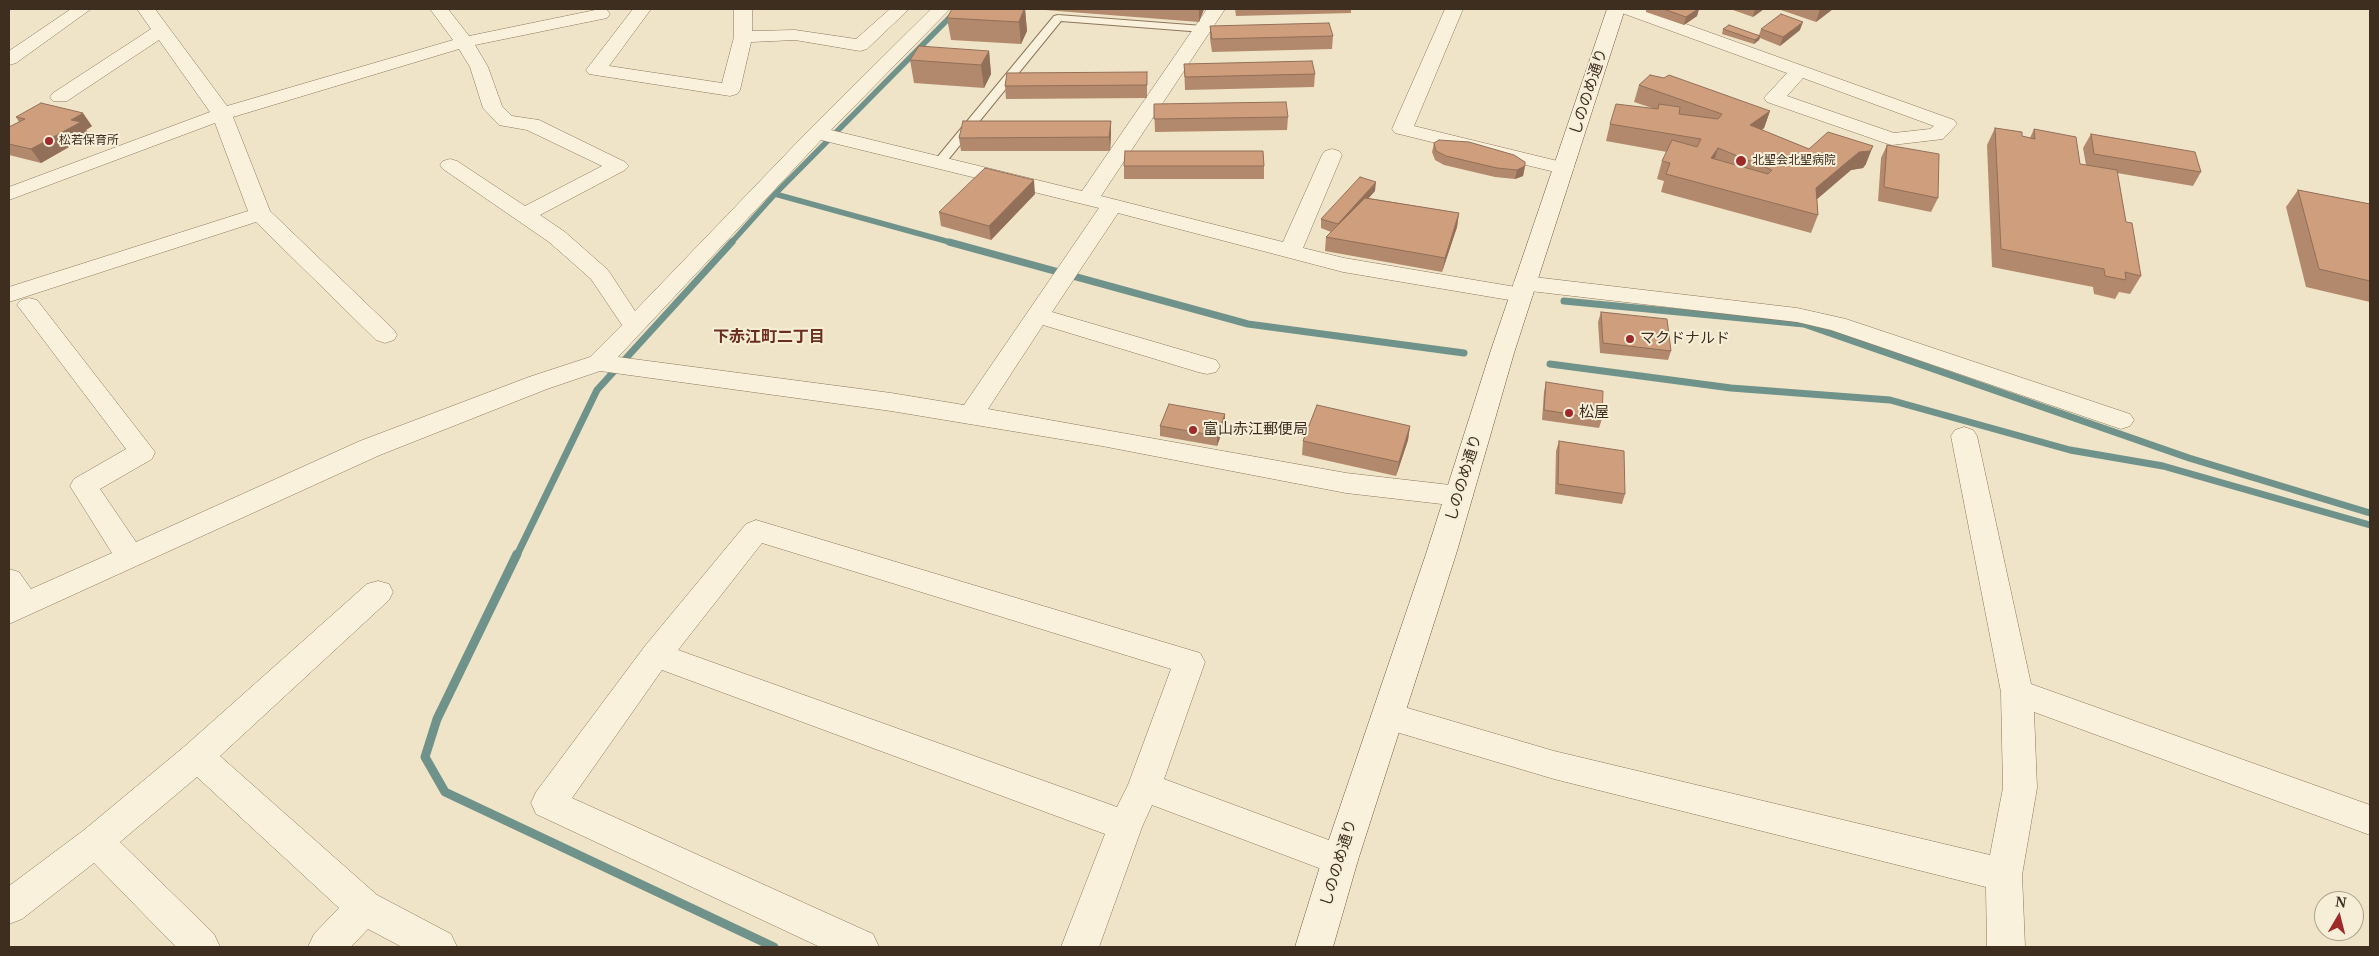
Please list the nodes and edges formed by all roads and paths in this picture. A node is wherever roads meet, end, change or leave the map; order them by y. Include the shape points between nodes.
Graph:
1 (82, 9) edge
2 (146, 9) edge
3 (439, 9) edge
4 (642, 9) edge
5 (743, 9) edge
6 (900, 9) edge
7 (941, 9) edge
8 (1216, 9) edge
9 (1454, 9) edge
10 (1616, 9) edge
11 (1628, 9) edge
12 (601, 14) dead end
13 (1203, 29) junction
14 (161, 31) junction
15 (743, 37) junction
16 (464, 42) junction
17 (9, 59) edge
18 (1798, 72) junction
19 (60, 97) dead end
20 (222, 114) junction
21 (826, 135) junction
22 (1332, 155) dead end
23 (939, 163) junction
24 (450, 165) dead end
25 (1563, 168) junction
26 (9, 194) edge
27 (1088, 199) junction
28 (1112, 205) junction
29 (260, 214) junction
30 (524, 215) junction
31 (1290, 252) junction
32 (1523, 290) junction
33 (19, 300) edge
34 (1038, 316) junction
35 (636, 324) junction
36 (385, 334) dead end
37 (613, 365) junction
38 (1207, 366) dead end
39 (970, 416) junction
40 (2121, 420) dead end
41 (1964, 436) dead end
42 (1459, 496) junction
43 (130, 557) junction
44 (9, 580) edge
45 (378, 592) dead end
46 (17, 609) edge
47 (656, 655) junction
48 (2016, 692) junction
49 (1387, 716) junction
50 (197, 756) junction
51 (1144, 787) junction
52 (2370, 820) edge
53 (1125, 826) junction
54 (96, 841) junction
55 (1340, 860) junction
56 (2004, 875) junction
57 (9, 907) edge
58 (364, 907) junction
59 (201, 947) edge
60 (327, 947) edge
61 (438, 947) edge
62 (860, 947) edge
63 (1080, 947) edge
64 (1314, 947) edge
65 (2006, 947) edge

1 - 17 street
2 - 14 street
3 - 16 street
4 - 15 street via 596,70 730,90
5 - 15 street
6 - 15 street via 860,45 794,35
7 - 21 street
8 - 13 street
9 - 25 street via 1402,129
10 - 25 street, しののめ通り
11 - 18 street
12 - 16 street
13 - 23 lane via 1058,18
13 - 27 street
14 - 19 street
14 - 20 street
16 - 20 street
16 - 30 street via 479,67 493,108 506,121 532,124 618,166
18 - 18 street via 1774,98 1892,139 1936,136 1947,124
20 - 26 street
20 - 29 street
21 - 23 street
21 - 35 street
22 - 31 street
23 - 27 street
24 - 30 street
25 - 32 street, しののめ通り
27 - 28 street
28 - 31 street
28 - 34 street
29 - 33 street
29 - 36 street
30 - 35 street via 557,237 600,275 626,316
31 - 32 street via 1343,265
32 - 40 street via 1797,315 1830,322
32 - 42 street, しののめ通り
33 - 43 street via 142,452 84,486
34 - 38 street
34 - 39 street
35 - 37 street
37 - 39 street via 891,402
37 - 43 street via 538,383 370,448
39 - 42 street via 1346,483
41 - 48 street
42 - 49 street, しののめ通り
43 - 46 street
44 - 46 street
45 - 50 street
47 - 51 street via 756,531 1189,662
47 - 53 street
47 - 62 street via 548,802
48 - 52 street
48 - 56 street via 2020,788
49 - 55 street, しののめ通り
49 - 56 street via 1554,765
50 - 54 street
50 - 58 street
51 - 53 street
51 - 55 street
53 - 63 street
54 - 57 street
54 - 59 street
55 - 64 street, しののめ通り
56 - 65 street
58 - 60 street
58 - 61 street

